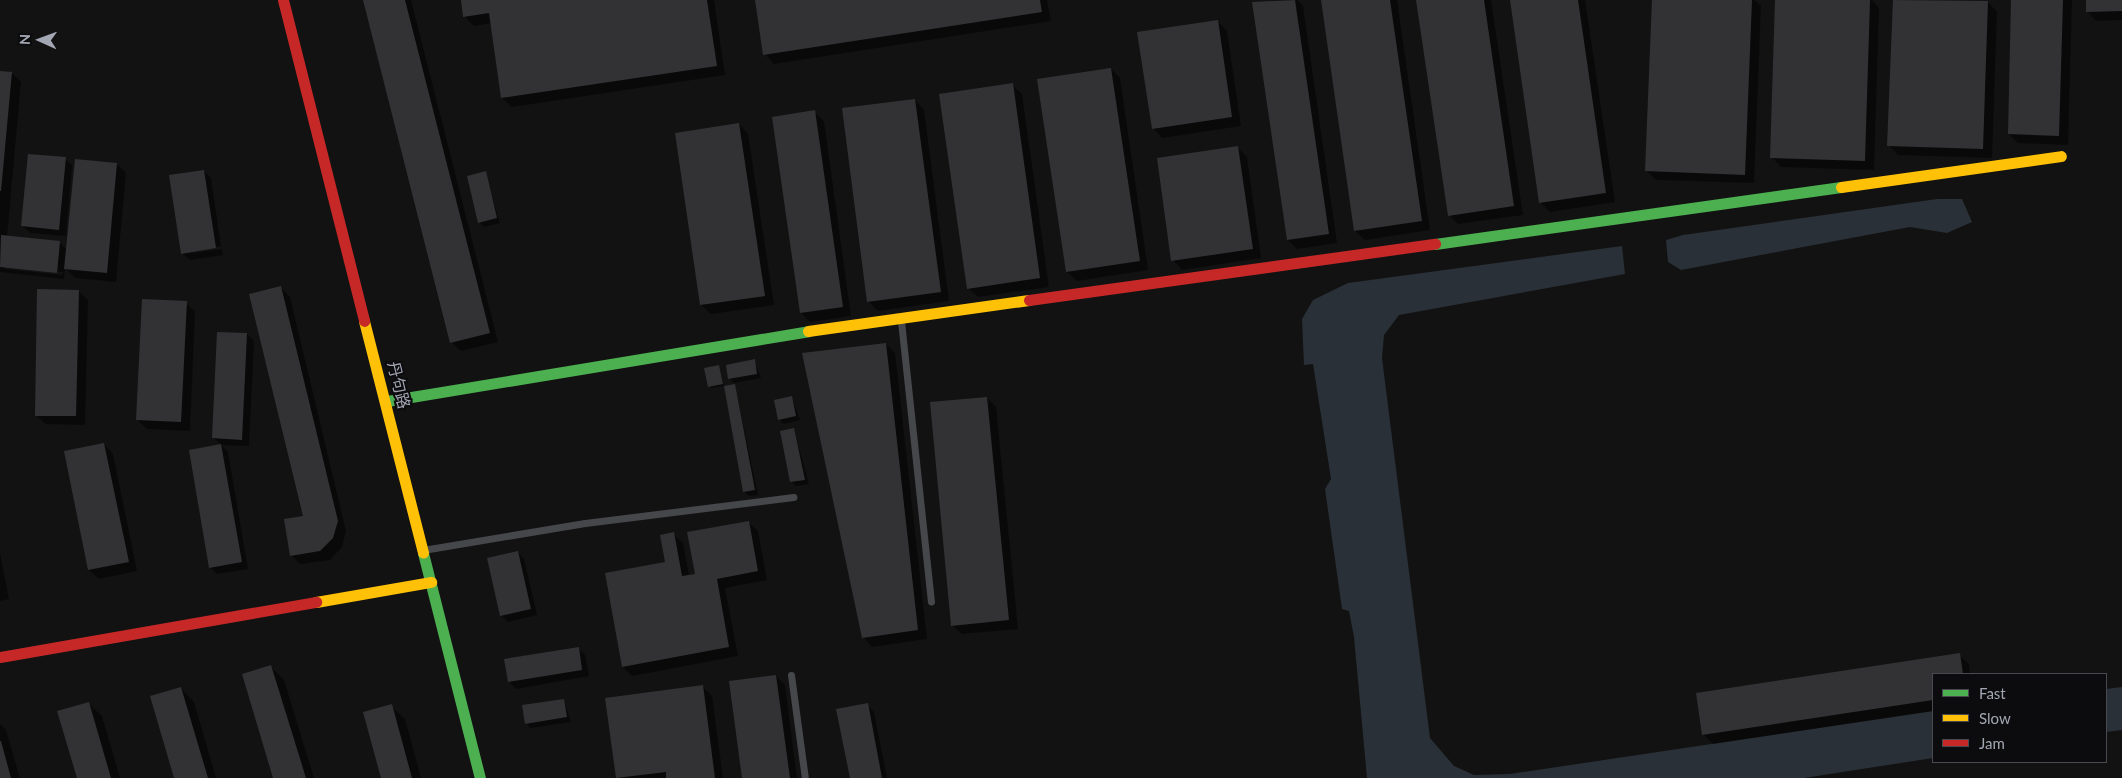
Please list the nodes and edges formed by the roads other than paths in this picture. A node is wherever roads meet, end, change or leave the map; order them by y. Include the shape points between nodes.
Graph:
1 (282, 0) edge
2 (2061, 156) dead end
3 (901, 318) junction
4 (386, 400) junction
5 (793, 497) dead end
6 (423, 550) junction
7 (431, 582) junction
8 (931, 601) dead end
9 (0, 657) edge
10 (791, 675) dead end
11 (480, 778) edge
12 (805, 778) edge

1 - 4 street, 丹句路
2 - 3 street
3 - 4 street
3 - 8 lane
4 - 6 street, 丹句路
5 - 6 lane via 585,523
6 - 7 street, 丹句路
7 - 9 street
7 - 11 street, 丹句路
10 - 12 lane

